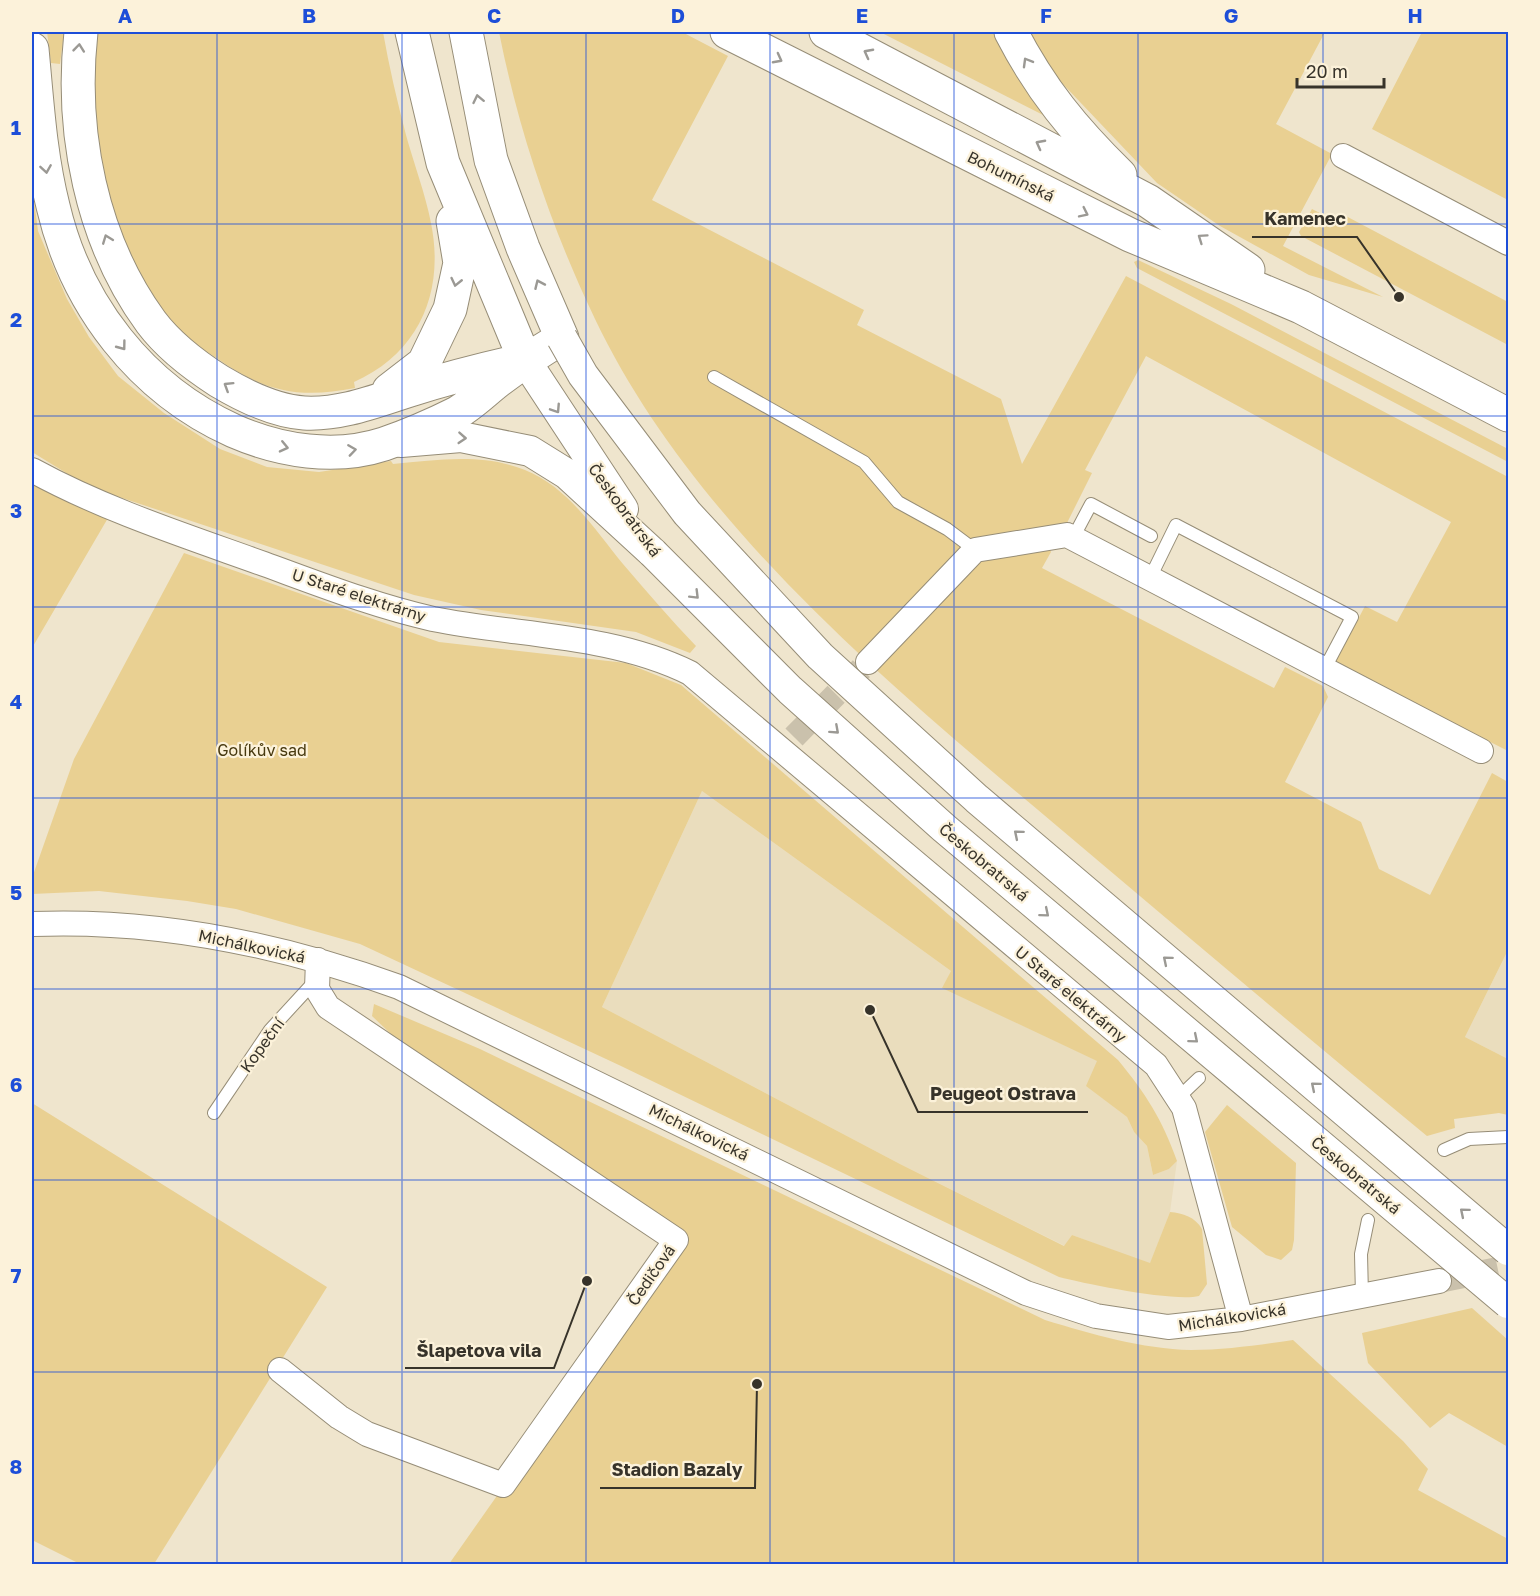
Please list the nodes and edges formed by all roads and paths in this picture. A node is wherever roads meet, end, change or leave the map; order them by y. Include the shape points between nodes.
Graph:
1 (81, 32) edge
2 (412, 32) edge
3 (466, 32) edge
4 (727, 32) edge
5 (826, 32) edge
6 (1011, 32) edge
7 (32, 49) edge
8 (1343, 156) dead end
9 (443, 163) junction
10 (1148, 201) junction
11 (1509, 243) edge
12 (1301, 307) junction
13 (562, 338) junction
14 (525, 360) junction
15 (714, 377) dead end
16 (369, 403) junction
17 (1509, 415) edge
18 (383, 444) junction
19 (32, 470) edge
20 (1150, 536) dead end
21 (1073, 538) junction
22 (975, 550) junction
23 (654, 553) junction
24 (1150, 578) junction
25 (868, 662) tunnel mouth
26 (1324, 670) junction
27 (1481, 751) dead end
28 (32, 924) edge
29 (317, 970) junction
30 (1199, 1078) dead end
31 (1178, 1098) junction
32 (214, 1113) dead end
33 (1509, 1137) edge
34 (1444, 1150) dead end
35 (1368, 1220) dead end
36 (1509, 1250) edge
37 (1439, 1281) tunnel mouth
38 (1362, 1295) junction
39 (1509, 1303) edge
40 (1241, 1319) junction
41 (280, 1370) dead end

16 -> 1 main road via 334,412 302,413 270,406 206,372 176,350 152,323 113,255 86,168 76,74
2 - 9 main road, Českobratrská
13 -> 3 main road via 490,160
4 -> 12 main road, Bohumínská via 1130,236
10 -> 5 main road, Bohumínská
10 -> 6 main road via 1068,122 1039,83
7 -> 18 main road via 45,168 60,234 82,284 130,358 182,403 213,421 271,444 320,453
8 - 11 street
9 - 14 main road, Českobratrská
9 -> 16 main road via 460,263 450,309 424,363
12 -> 10 main road, Bohumínská
12 - 17 main road, Bohumínská
13 - 14 main road
36 -> 13 street, bridge via 977,799 820,656 687,513 583,375
14 - 16 main road
14 - 18 main road via 457,413
14 -> 23 street, Českobratrská
15 - 22 lane via 864,462 898,502 947,529
18 -> 23 street via 461,437 530,451 567,474
19 - 31 street, U Staré elektrárny via 103,504 204,543 394,609 618,648 690,673 787,744 1156,1065
20 - 21 lane via 1091,504
21 - 22 street via 1060,535
21 - 24 street
22 - 25 street
23 -> 39 street, Českobratrská, bridge via 790,690 944,828
24 - 26 street
24 - 26 lane via 1176,525 1341,611 1352,617
26 - 27 street
28 - 29 street, Michálkovická via 180,931 275,948
29 - 32 lane, Kopeční via 270,1030
29 - 40 street, Michálkovická via 428,999 1043,1300 1096,1316 1149,1325 1186,1326
29 - 41 street, Čedičová via 323,1002 348,1021 676,1240 503,1485 367,1434
30 - 31 lane
31 - 40 street, U Staré elektrárny via 1184,1108
33 - 34 lane via 1469,1139
35 - 38 lane via 1361,1254
37 - 38 street, Michálkovická
38 - 40 street, Michálkovická

